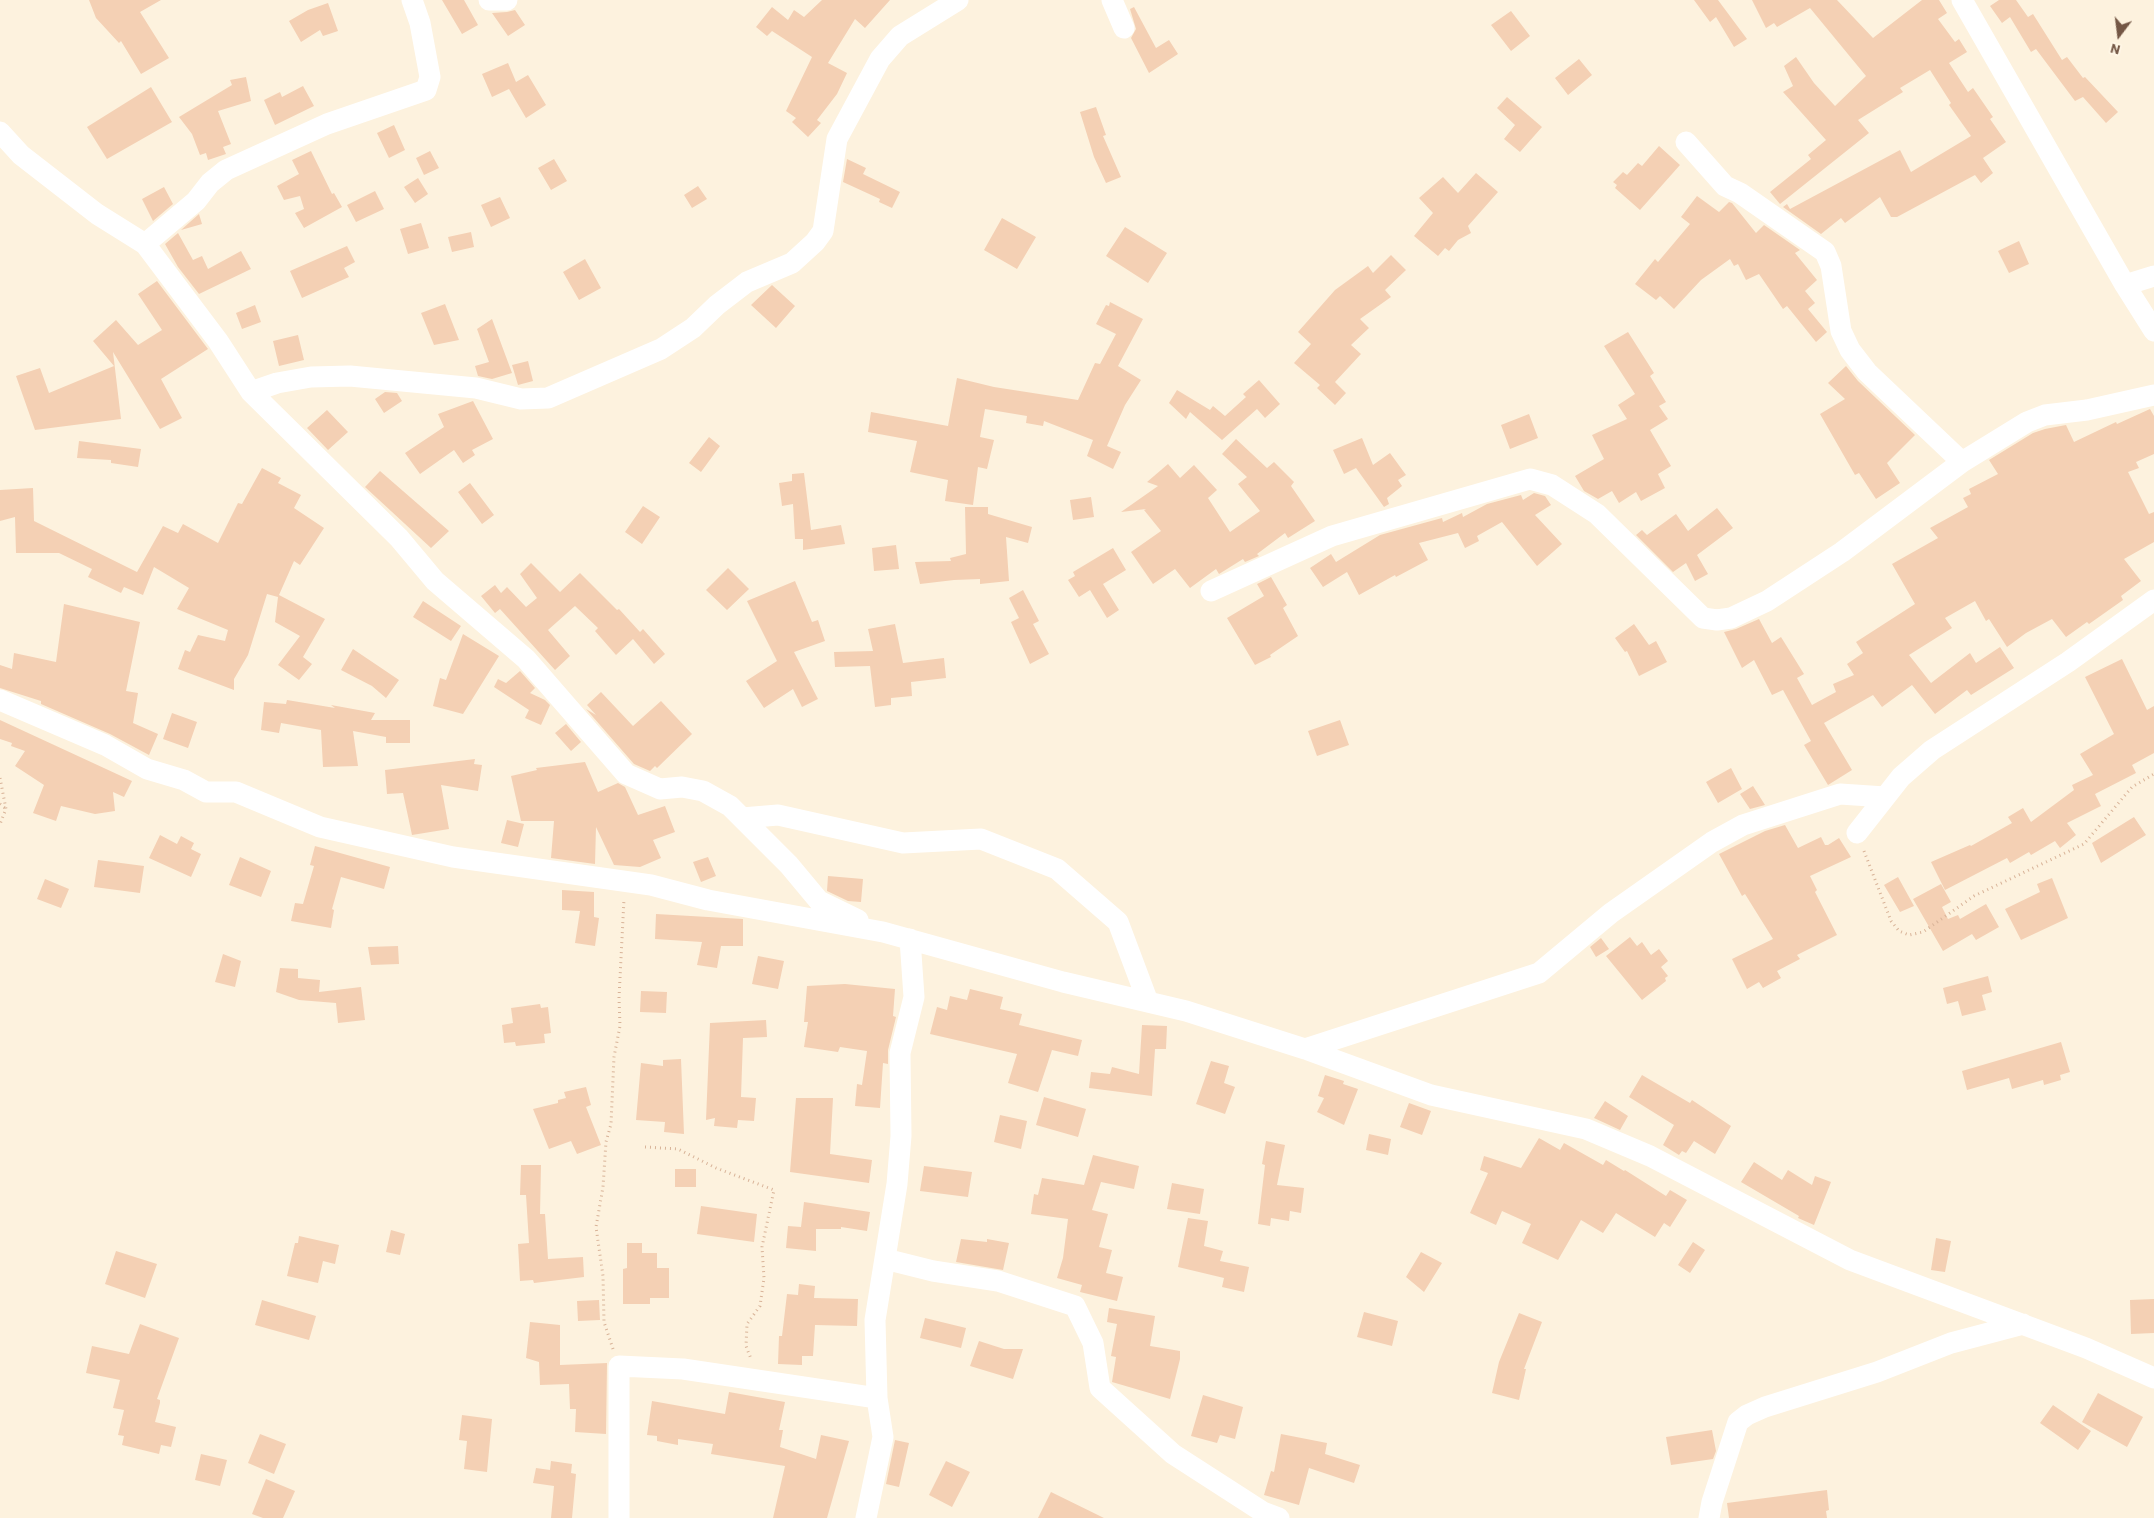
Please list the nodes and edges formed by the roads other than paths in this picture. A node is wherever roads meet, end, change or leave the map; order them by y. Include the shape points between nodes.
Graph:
1 (412, 0) edge
2 (489, 0) edge
3 (507, 0) edge
4 (958, 0) edge
5 (1112, 0) edge
6 (1962, 0) edge
7 (1124, 28) dead end
8 (0, 132) edge
9 (1686, 142) dead end
10 (145, 244) junction
11 (2154, 276) edge
12 (2125, 285) junction
13 (2154, 331) edge
14 (250, 392) junction
15 (2154, 395) edge
16 (1962, 462) junction
17 (1211, 591) dead end
18 (2154, 600) edge
19 (0, 700) edge
20 (1884, 797) junction
21 (742, 818) junction
22 (1857, 833) road end
23 (883, 932) junction
24 (910, 939) junction
25 (1148, 1002) junction
26 (1305, 1049) junction
27 (885, 1259) junction
28 (2024, 1324) junction
29 (2154, 1378) edge
30 (877, 1398) junction
31 (619, 1518) edge
32 (866, 1518) edge
33 (1279, 1518) edge
34 (1709, 1518) edge

1 - 10 street via 420,23 430,77 426,90 327,124 226,170 196,201
2 - 3 street
4 - 14 street via 900,36 880,59 837,139 823,231 815,242 792,263 747,282 693,328 660,349 548,398 521,400 476,388 350,376 312,377 276,383
5 - 7 street
6 - 12 street
8 - 10 street via 21,155 97,214
9 - 16 street via 1725,186 1824,252 1831,266 1841,331 1850,350 1868,372
10 - 14 street via 218,341
11 - 12 street
12 - 13 street
14 - 21 street via 399,538 435,581 526,659 626,774 660,789 682,787 703,791 730,806
15 - 16 street via 2044,416 2027,422
16 - 17 street via 1842,552 1767,601 1731,618 1703,618 1597,514 1552,485 1530,479 1332,536
18 - 20 street via 2068,662 1932,750
19 - 23 street via 206,792 236,792 320,827 453,857 666,888 708,900
20 - 22 street
20 - 26 street via 1840,794 1742,826 1712,842 1611,913 1539,973
21 - 23 street via 820,901
21 - 25 street via 778,815 903,843 981,840 1057,869 1118,922
23 - 24 street
24 - 25 street via 1062,982
24 - 27 street via 914,997 900,1053 901,1136
25 - 26 street
26 - 28 street via 1431,1095 1586,1129 1650,1156 1850,1260
27 - 30 street via 875,1320
27 - 33 street via 933,1271 998,1281 1075,1306 1093,1343 1100,1388 1173,1454 1262,1512
28 - 29 street
28 - 34 street via 1952,1343 1877,1372 1747,1415 1738,1422
30 - 31 street via 683,1369 619,1366
30 - 32 street via 883,1437

